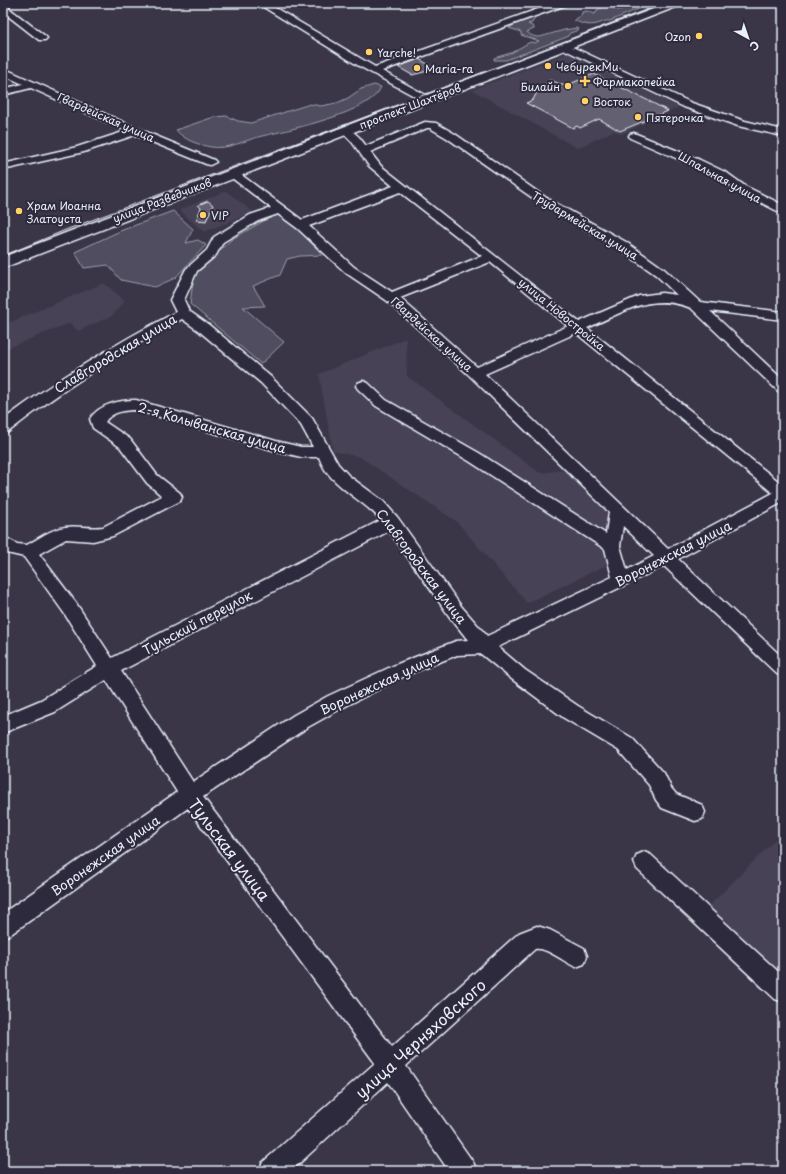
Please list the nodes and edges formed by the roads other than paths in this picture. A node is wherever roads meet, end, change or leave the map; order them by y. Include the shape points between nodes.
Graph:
1 (261, 3) edge
2 (563, 3) edge
3 (677, 3) edge
4 (3, 8) edge
5 (42, 38) dead end
6 (564, 46) junction
7 (3, 71) edge
8 (374, 71) junction
9 (33, 84) junction
10 (3, 92) edge
11 (427, 100) junction
12 (135, 131) junction
13 (346, 131) junction
14 (783, 133) edge
15 (634, 136) dead end
16 (364, 151) junction
17 (210, 162) dead end
18 (3, 167) edge
19 (232, 174) junction
20 (402, 187) junction
21 (280, 209) junction
22 (783, 210) edge
23 (301, 225) junction
24 (491, 257) junction
25 (3, 263) edge
26 (391, 297) junction
27 (696, 305) junction
28 (183, 313) junction
29 (783, 316) edge
30 (578, 327) junction
31 (475, 373) junction
32 (363, 386) dead end
33 (783, 388) edge
34 (3, 428) edge
35 (322, 452) junction
36 (783, 494) edge
37 (617, 512) junction
38 (392, 522) junction
39 (3, 542) edge
40 (612, 546) junction
41 (29, 552) junction
42 (666, 558) junction
43 (620, 580) junction
44 (484, 646) junction
45 (108, 669) junction
46 (783, 669) edge
47 (3, 725) edge
48 (190, 795) junction
49 (695, 812) dead end
50 (644, 862) dead end
51 (3, 926) edge
52 (576, 956) dead end
53 (783, 991) edge
54 (390, 1064) junction
55 (461, 1166) edge
56 (272, 1171) edge

1 - 8 street
2 - 8 street
3 - 6 main road, проспект Шахтёров
4 - 5 street
6 - 11 main road, проспект Шахтёров
6 - 14 street via 688,105 742,124
7 - 9 street, Гвардейская улица
8 - 11 street
9 - 10 street
9 - 12 street, Гвардейская улица
11 - 13 main road, проспект Шахтёров
12 - 17 street, Гвардейская улица
12 - 18 street via 80,150
13 - 16 street, улица Новостройка via 356,137
13 - 19 main road, проспект Шахтёров
15 - 22 street, Шпальная улица via 706,167
16 - 20 street, улица Новостройка via 370,162
16 - 27 street, Трудармейская улица via 425,125 432,125 541,199 622,245 660,272
19 - 21 street, Гвардейская улица
19 - 25 main road, улица Разведчиков
20 - 23 street
20 - 24 street, улица Новостройка
21 - 23 street, Гвардейская улица
21 - 28 street via 254,218 218,240 212,252 192,269 181,290 177,300
23 - 26 street, Гвардейская улица via 350,270
24 - 26 street
24 - 30 street, улица Новостройка
26 - 31 street, Гвардейская улица
27 - 29 street
27 - 30 street via 680,299 644,299
27 - 33 street, Трудармейская улица
28 - 34 street, Славгородская улица via 64,382
28 - 35 street, Славгородская улица via 287,400 307,422 318,439
30 - 31 street
30 - 36 street, улица Новостройка
31 - 37 street, Гвардейская улица
32 - 40 street via 381,403 474,457
35 - 38 street, Славгородская улица via 332,468 377,505
35 - 41 street, 2-я Колыванская улица via 301,452 276,446 136,404 110,408 97,419 98,424 125,443 152,479 174,497 107,532 93,535 66,533
36 - 42 street, Воронежская улица
37 - 40 street
37 - 42 street, Гвардейская улица
38 - 44 street, Славгородская улица via 455,611
38 - 45 street, Тульский переулок
39 - 41 street via 13,549
40 - 43 street
41 - 45 street, Тульская улица via 70,608
42 - 43 street, Воронежская улица
42 - 46 street, Гвардейская улица
43 - 44 street, Воронежская улица
44 - 48 street, Воронежская улица via 456,648 401,670 334,702
44 - 49 street, Славгородская улица via 558,703 625,744 656,779 669,801
45 - 47 street, Тульский переулок via 48,706
45 - 48 street, Тульская улица
48 - 51 street, Воронежская улица
48 - 54 street, Тульская улица
50 - 53 street
52 - 54 street, улица Черняховского via 550,941 537,937 527,941
54 - 55 street, Тульская улица
54 - 56 street, улица Черняховского

